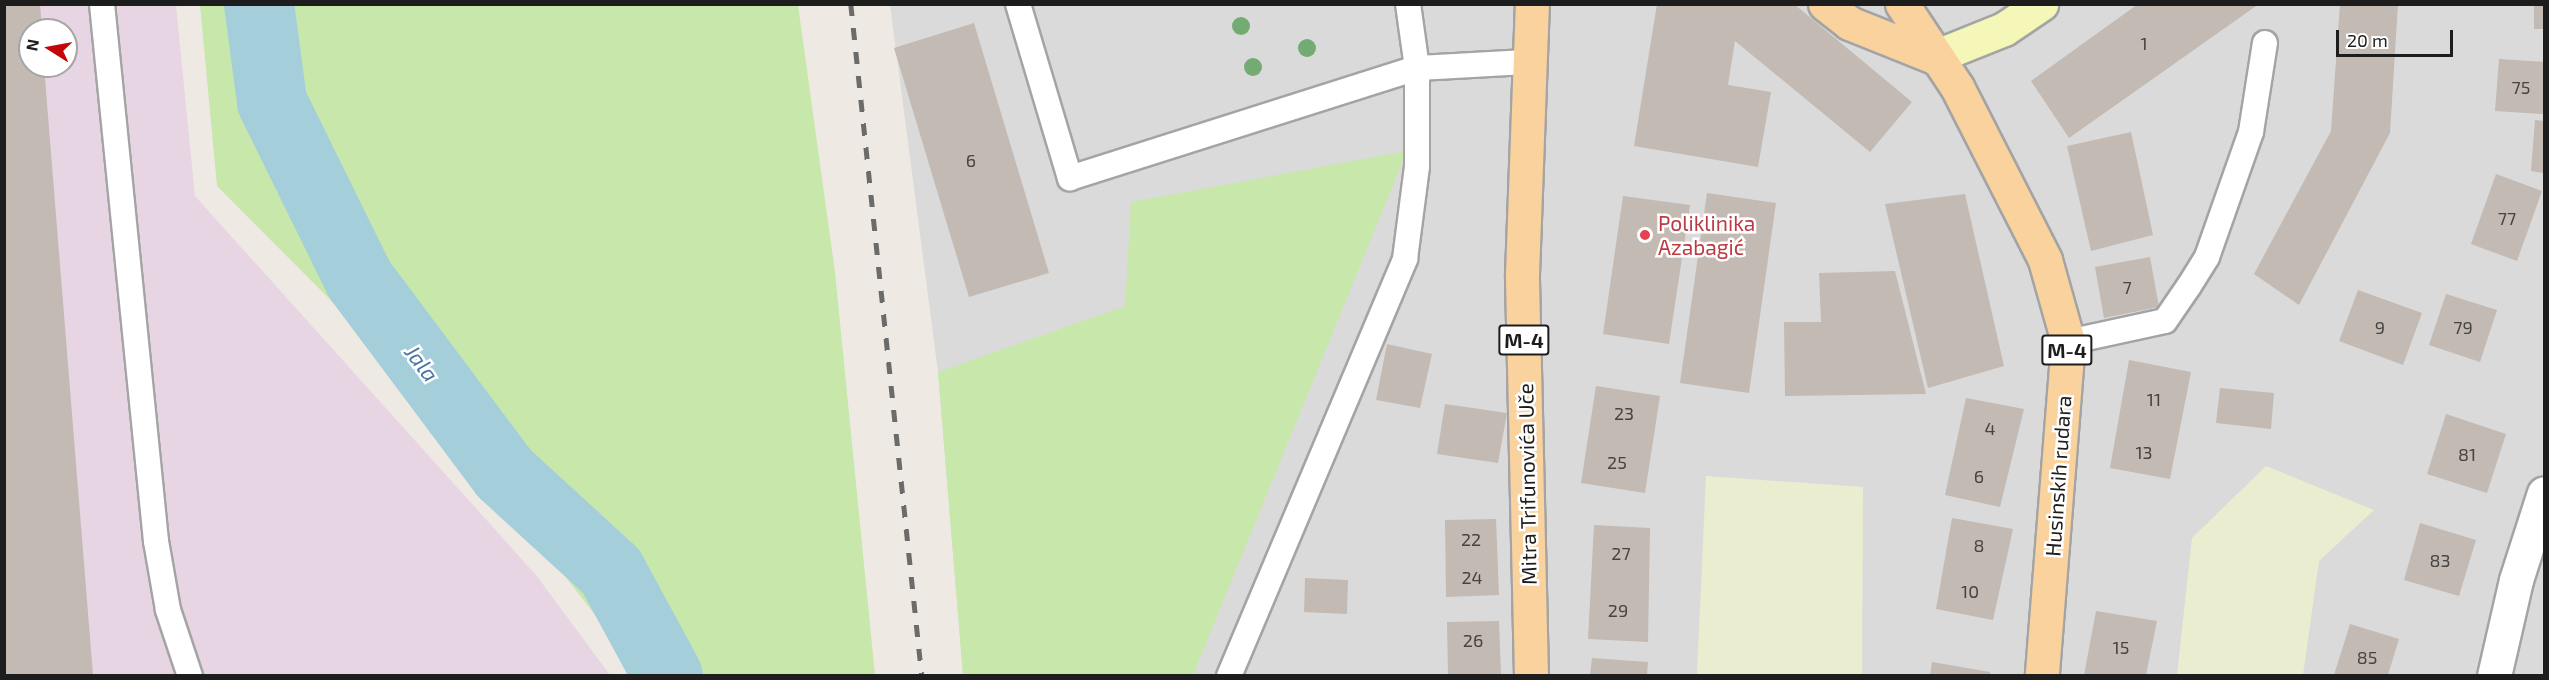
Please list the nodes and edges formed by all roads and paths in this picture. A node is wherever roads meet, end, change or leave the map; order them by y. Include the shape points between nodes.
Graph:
1 (102, 4) edge
2 (1018, 4) edge
3 (1408, 4) edge
4 (1532, 4) edge
5 (1825, 4) edge
6 (1902, 4) edge
7 (2041, 4) edge
8 (2265, 43) dead end
9 (1934, 57) junction
10 (1528, 62) junction
11 (1417, 68) junction
12 (2068, 342) junction
13 (2544, 493) edge
14 (190, 675) edge
15 (1229, 675) edge
16 (1531, 675) edge
17 (2042, 675) edge
18 (2494, 675) edge

1 - 14 lane via 156,541 168,610
2 - 11 lane via 1070,178
3 - 11 lane
4 - 10 main road, Mitra Trifunovića Uče / M-4
5 - 9 main road via 1849,23
6 - 9 main road, M-4
7 - 9 main road via 2004,29
8 - 12 lane via 2251,132 2210,246 2165,321
9 - 12 main road, Husinskih rudara / M-4 via 1957,87 2045,260
10 - 11 lane
10 - 16 main road, Mitra Trifunovića Uče / M-4 via 1522,274
11 - 15 lane via 1417,167 1405,259
12 - 17 main road, Husinskih rudara / M-4
13 - 18 street via 2516,580

